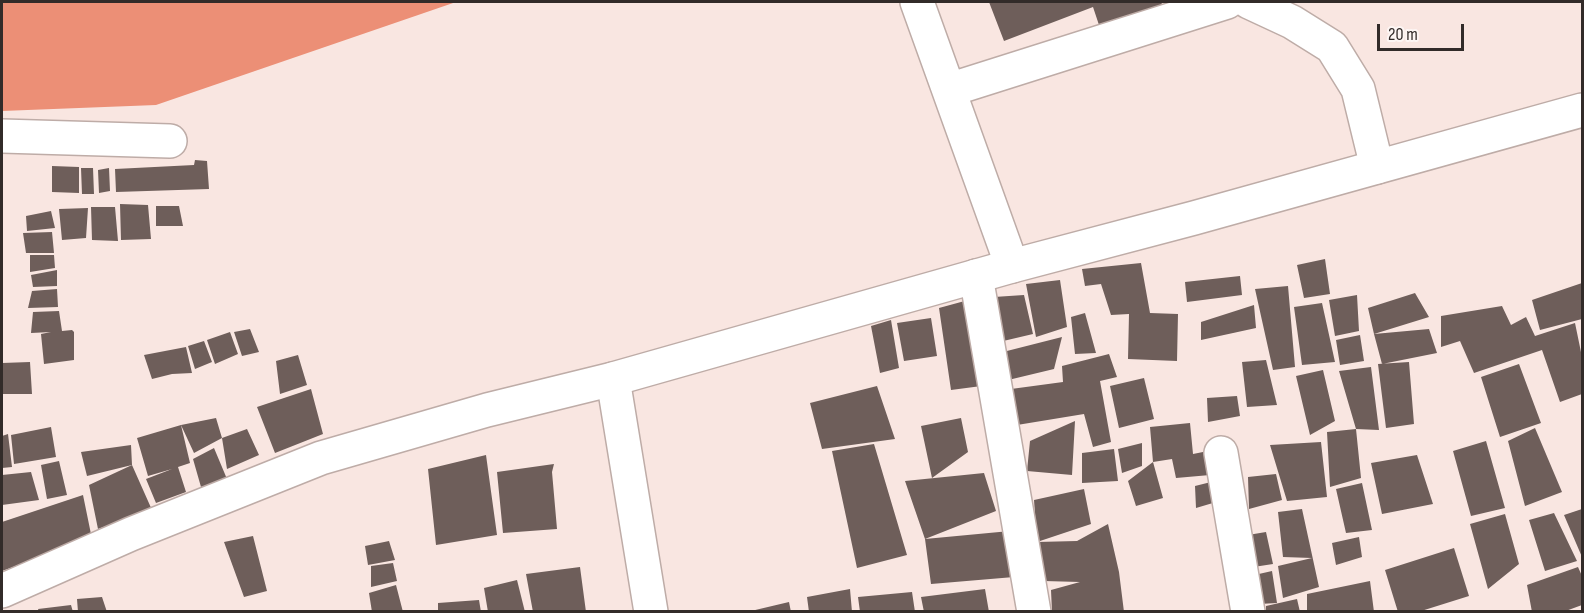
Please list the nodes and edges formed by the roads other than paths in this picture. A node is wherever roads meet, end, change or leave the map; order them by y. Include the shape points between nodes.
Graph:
1 (917, 2) edge
2 (1227, 2) edge
3 (1249, 2) edge
4 (949, 90) junction
5 (1582, 110) edge
6 (2, 136) edge
7 (170, 141) dead end
8 (1377, 167) junction
9 (1012, 266) junction
10 (976, 276) junction
11 (613, 379) junction
12 (1221, 453) dead end
13 (2, 591) edge
14 (651, 612) edge
15 (1034, 612) edge
16 (1248, 612) edge

1 - 4 main road
2 - 4 main road
3 - 8 main road via 1332,47 1359,89
4 - 9 main road
5 - 8 main road
6 - 7 main road
8 - 9 main road
9 - 10 main road
10 - 11 main road
10 - 15 main road
11 - 13 main road via 486,410 321,458 130,534
11 - 14 main road
12 - 16 main road

